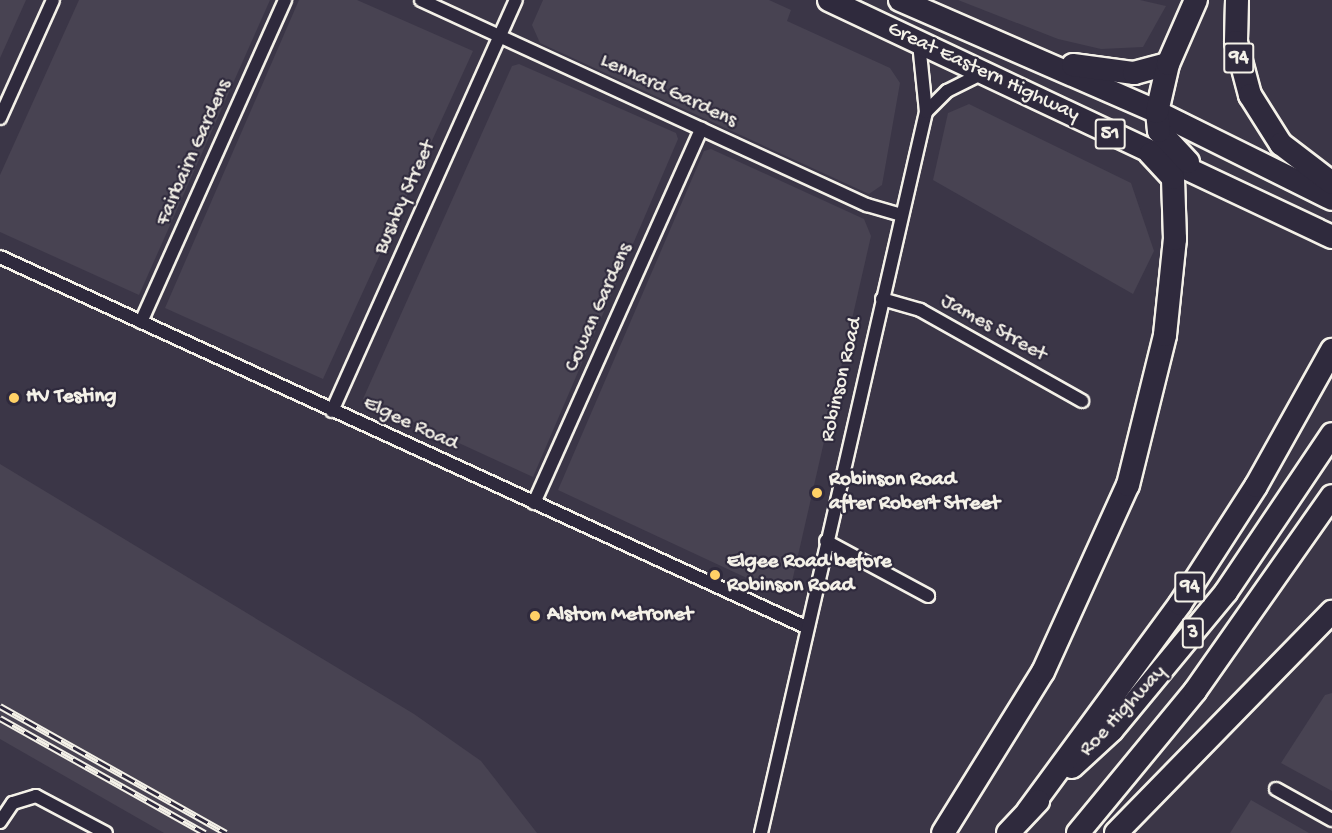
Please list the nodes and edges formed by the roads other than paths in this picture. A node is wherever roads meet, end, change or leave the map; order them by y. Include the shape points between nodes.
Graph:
1 (53, 0) edge
2 (285, 0) edge
3 (421, 0) edge
4 (516, 0) edge
5 (829, 0) edge
6 (900, 0) edge
7 (1196, 0) edge
8 (1237, 0) edge
9 (858, 7) edge
10 (500, 36) junction
11 (994, 40) junction
12 (919, 43) junction
13 (1168, 64) junction
14 (983, 73) junction
15 (926, 112) junction
16 (1157, 112) junction
17 (0, 118) edge
18 (701, 129) junction
19 (1152, 154) junction
20 (1203, 176) junction
21 (1332, 183) edge
22 (1332, 199) edge
23 (901, 215) junction
24 (1332, 237) edge
25 (0, 256) edge
26 (882, 299) junction
27 (141, 322) junction
28 (1332, 350) edge
29 (1082, 401) dead end
30 (332, 411) junction
31 (1332, 434) edge
32 (1332, 496) edge
33 (534, 503) junction
34 (826, 541) junction
35 (928, 596) dead end
36 (1330, 613) edge
37 (806, 627) junction
38 (1276, 789) dead end
39 (1028, 811) junction
40 (1332, 820) edge
41 (0, 822) edge
42 (106, 833) edge
43 (761, 833) edge
44 (943, 833) edge
45 (1008, 833) edge
46 (1078, 833) edge
47 (1116, 833) edge

1 - 17 street
2 - 27 street, Fairbairn Gardens
3 - 10 street, Lennard Gardens
4 - 10 street, Bushby Street
5 - 9 highway, Great Eastern Highway / 51
6 - 11 highway, Great Eastern Highway / 51
7 - 13 highway
8 - 21 highway, 94 via 1236,42 1250,95 1281,144
9 - 12 highway, Great Eastern Highway / 51
10 - 18 street, Lennard Gardens
10 - 30 street, Bushby Street
11 - 13 highway via 1101,70 1150,73
11 - 16 highway, Great Eastern Highway / 51
12 - 14 highway, Great Eastern Highway / 51
12 - 15 street, Robinson Road
13 - 16 highway
14 - 15 street via 947,91
14 - 19 highway, Great Eastern Highway / 51
15 - 23 street, Robinson Road
16 - 20 highway via 1159,131 1168,145
16 - 22 highway, Great Eastern Highway / 51
18 - 23 street, Lennard Gardens
18 - 33 street, Cowan Gardens
19 - 20 highway, Great Eastern Highway / 51
19 - 44 highway via 1173,178 1175,239 1165,335 1128,485 1043,672
20 - 24 highway, Great Eastern Highway / 51
23 - 26 street, Robinson Road
25 - 27 street, Elgee Road
26 - 29 street, James Street via 920,310
26 - 34 street, Robinson Road
27 - 30 street, Elgee Road
28 - 39 highway, 94 via 1256,486 1180,604
30 - 33 street, Elgee Road
31 - 39 highway, Roe Highway / 3 via 1226,592 1172,660 1112,730
32 - 46 highway, Roe Highway / 3 via 1196,691
33 - 37 street, Elgee Road
34 - 35 street
34 - 37 street, Robinson Road
36 - 47 highway
37 - 43 street, Robinson Road
38 - 40 street
39 - 45 highway, Roe Highway / 3
41 - 42 street via 25,797 47,801

